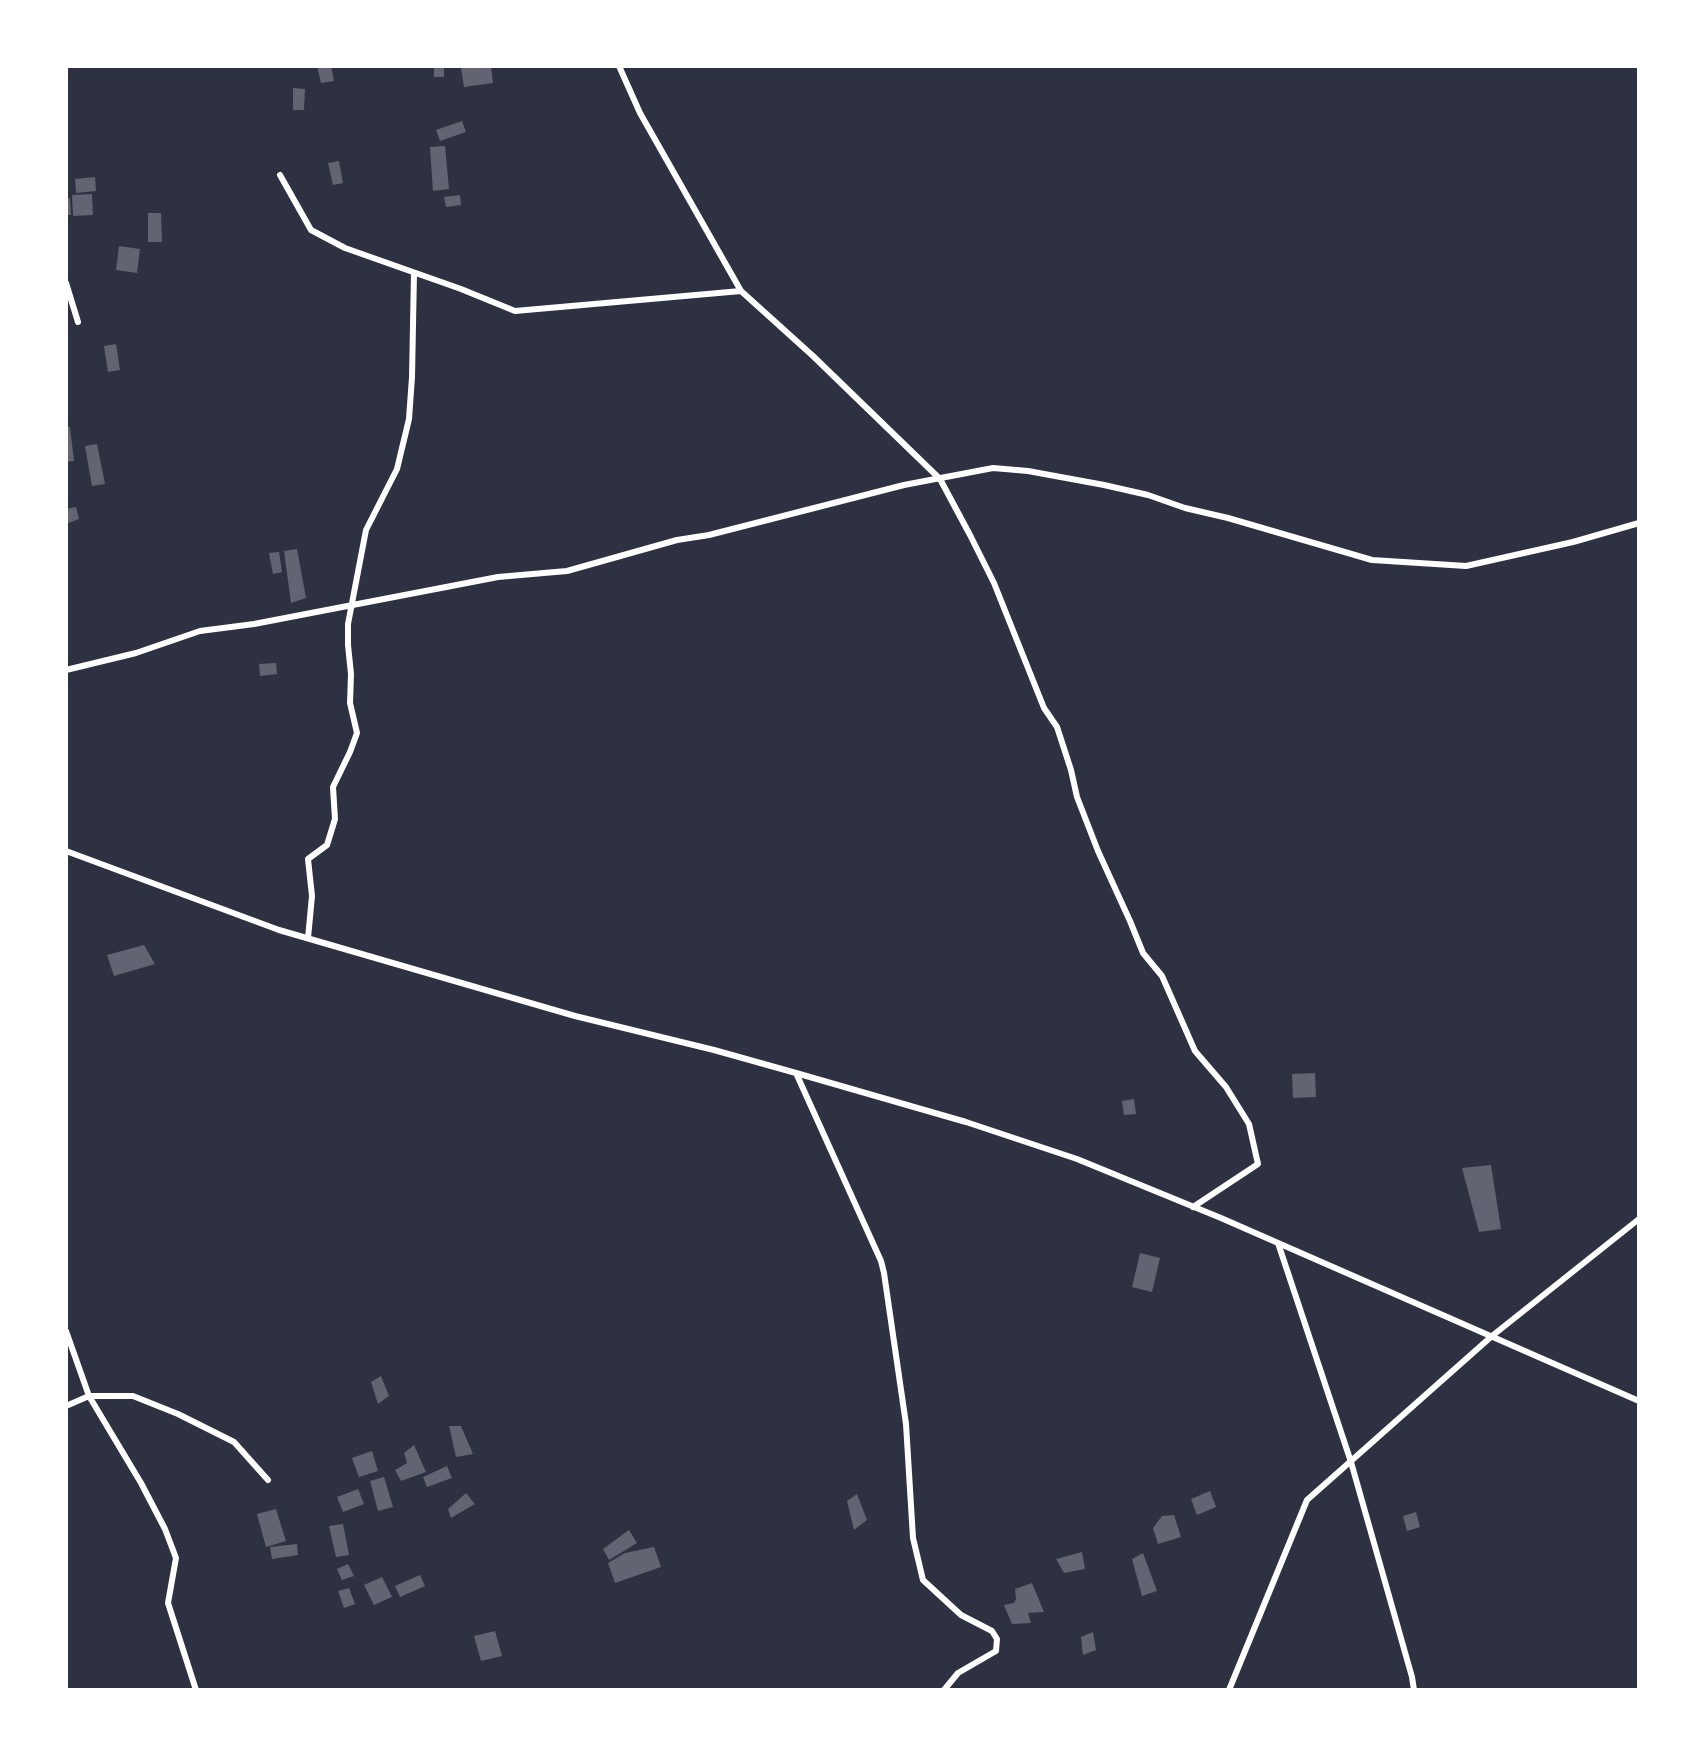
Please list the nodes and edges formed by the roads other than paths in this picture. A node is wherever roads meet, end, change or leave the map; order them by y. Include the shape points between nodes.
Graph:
1 (619, 66) edge
2 (280, 175) dead end
3 (414, 273) junction
4 (66, 283) edge
5 (741, 291) junction
6 (78, 322) dead end
7 (940, 479) junction
8 (1639, 523) edge
9 (352, 607) junction
10 (66, 670) edge
11 (66, 851) edge
12 (308, 938) junction
13 (796, 1073) junction
14 (1193, 1207) junction
15 (1639, 1219) edge
16 (1278, 1243) junction
17 (66, 1331) edge
18 (1491, 1336) junction
19 (89, 1396) junction
20 (1639, 1401) edge
21 (66, 1406) edge
22 (1351, 1462) junction
23 (268, 1480) dead end
24 (196, 1690) edge
25 (944, 1690) edge
26 (1229, 1690) edge
27 (1414, 1690) edge

1 - 5 street via 640,113
2 - 3 street via 311,230 345,248
3 - 5 street via 515,311
3 - 9 street via 409,419 397,469 366,530
4 - 6 street
5 - 7 street
7 - 8 street via 993,468 1028,471 1148,495 1372,560 1466,566
7 - 9 street via 676,540 567,571 498,577
7 - 14 street via 994,583 1044,708 1057,728 1077,797 1143,953 1162,976 1195,1051 1226,1087 1249,1124 1258,1164
9 - 10 street via 200,631 136,653
9 - 12 street via 348,624 350,703 357,733 333,787 335,819 327,845 308,859 312,896
11 - 12 street
12 - 13 street via 574,1016
13 - 14 street via 1077,1159
13 - 25 street via 884,1273 906,1424 913,1538 922,1580 961,1615 992,1630 997,1639 996,1651 958,1673
14 - 16 street
15 - 18 street
16 - 18 street
16 - 22 street
17 - 19 street
18 - 20 street
18 - 22 street
19 - 21 street
19 - 23 street via 133,1396 178,1414 234,1442
19 - 24 street via 141,1483 176,1558 168,1603
22 - 26 street via 1307,1500
22 - 27 street

